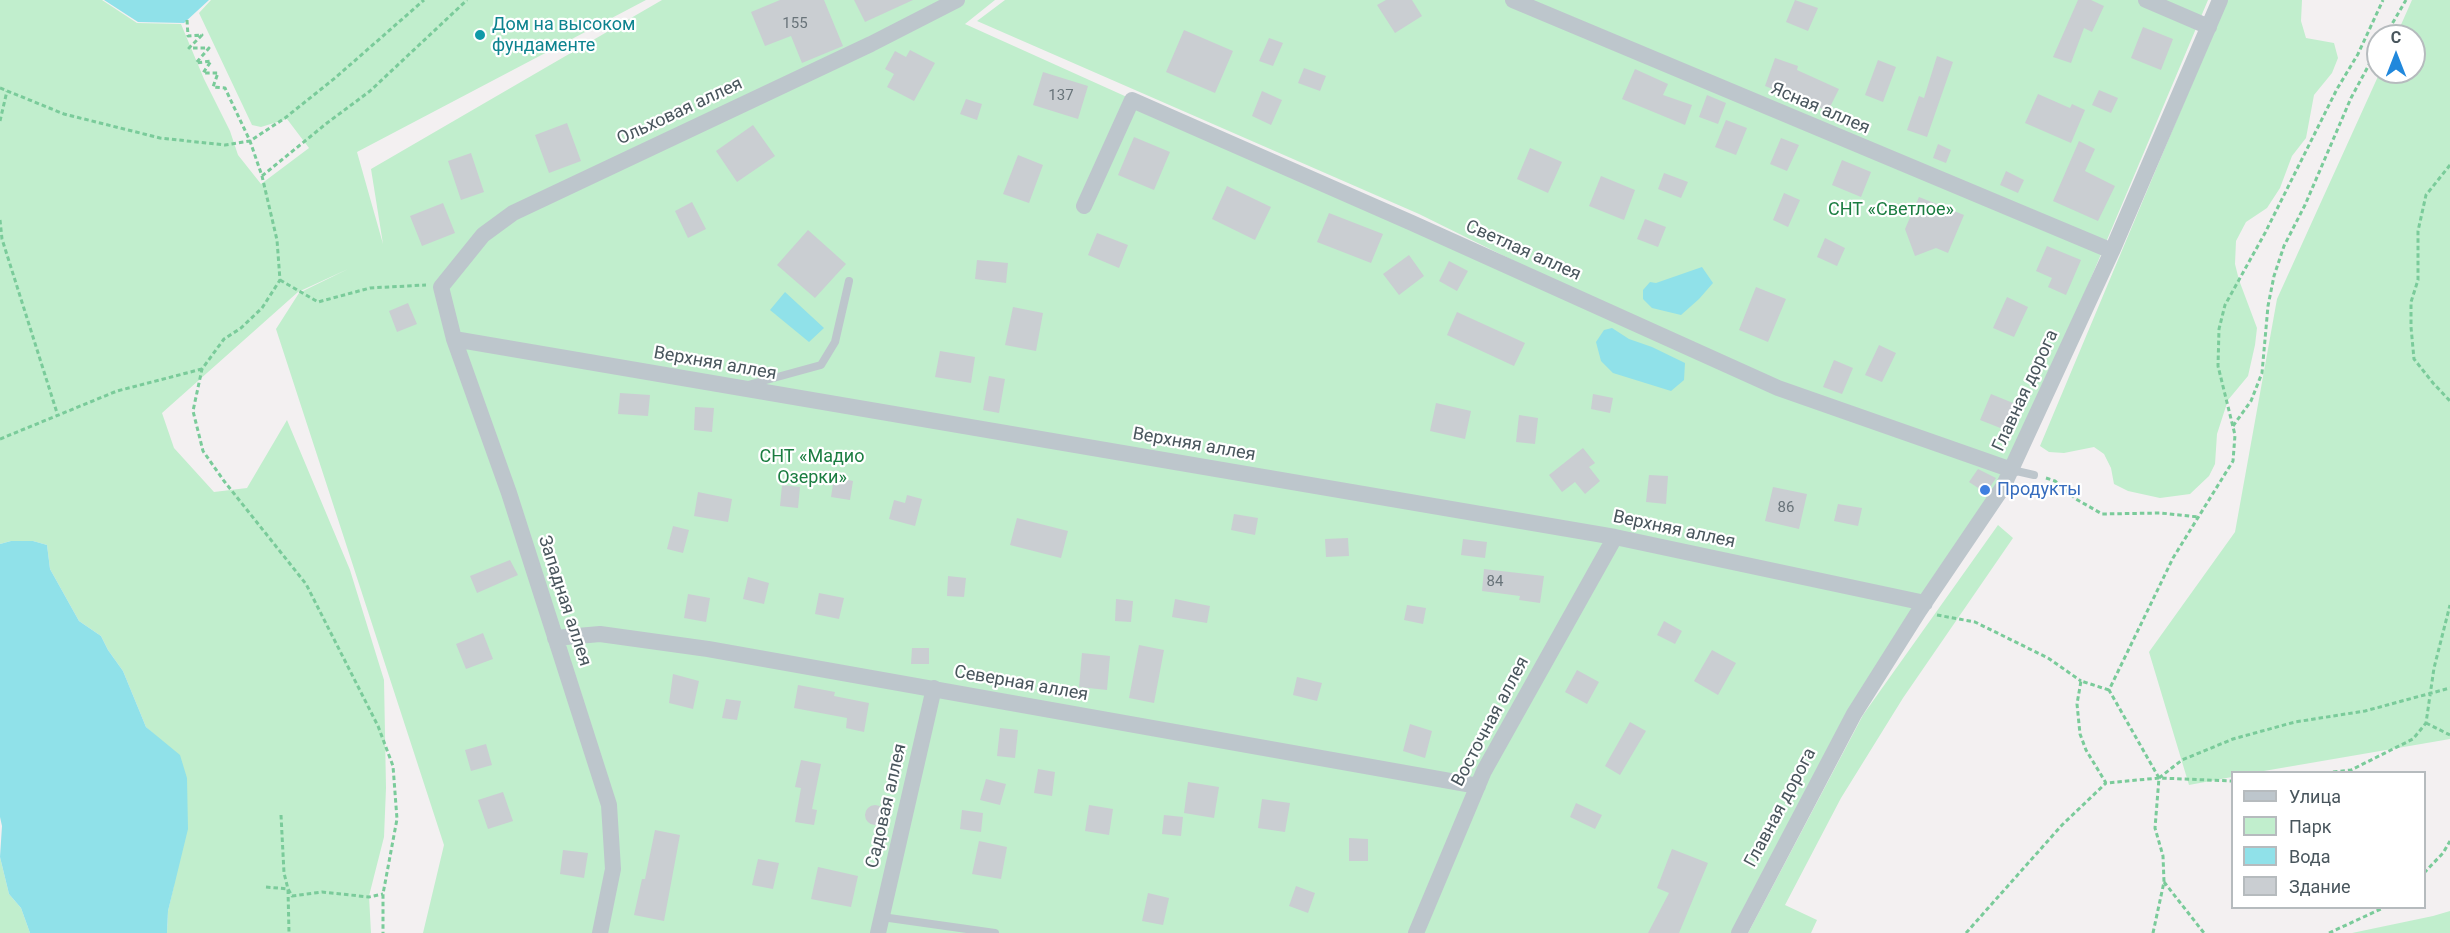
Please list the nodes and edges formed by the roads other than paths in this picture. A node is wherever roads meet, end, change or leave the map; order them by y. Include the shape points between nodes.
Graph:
1 (957, 0) edge
2 (1513, 0) edge
3 (2146, 0) edge
4 (2220, 0) edge
5 (2209, 27) junction
6 (1084, 206) dead end
7 (2112, 251) junction
8 (849, 281) dead end
9 (441, 287) joint
10 (454, 339) junction
11 (739, 388) junction
12 (2012, 470) junction
13 (2034, 475) road end
14 (1616, 537) junction
15 (1922, 607) junction
16 (555, 638) junction
17 (934, 688) junction
18 (1478, 786) junction
19 (880, 925) edge
20 (600, 933) edge
21 (995, 933) edge
22 (1416, 933) edge
23 (1739, 933) edge

1 - 9 street, Ольховая аллея via 513,213 483,235
2 - 7 street, Ясная аллея
3 - 5 street
4 - 5 street, Главная дорога
5 - 7 street, Главная дорога
6 - 12 street, Светлая аллея via 1132,100 1778,388
7 - 12 street, Главная дорога
8 - 11 lane via 835,342 821,365
9 - 10 street, Западная аллея
10 - 11 street, Верхняя аллея
10 - 16 street, Западная аллея
11 - 14 street, Верхняя аллея
12 - 13 lane
12 - 15 street, Главная дорога
14 - 15 street, Верхняя аллея
14 - 18 street, Восточная аллея
15 - 23 street, Главная дорога via 1854,714
16 - 17 street, Северная аллея via 600,634
16 - 20 street, Западная аллея via 609,805 613,869
17 - 18 street, Северная аллея
17 - 19 street, Садовая аллея
18 - 22 street, Восточная аллея
19 - 21 lane

